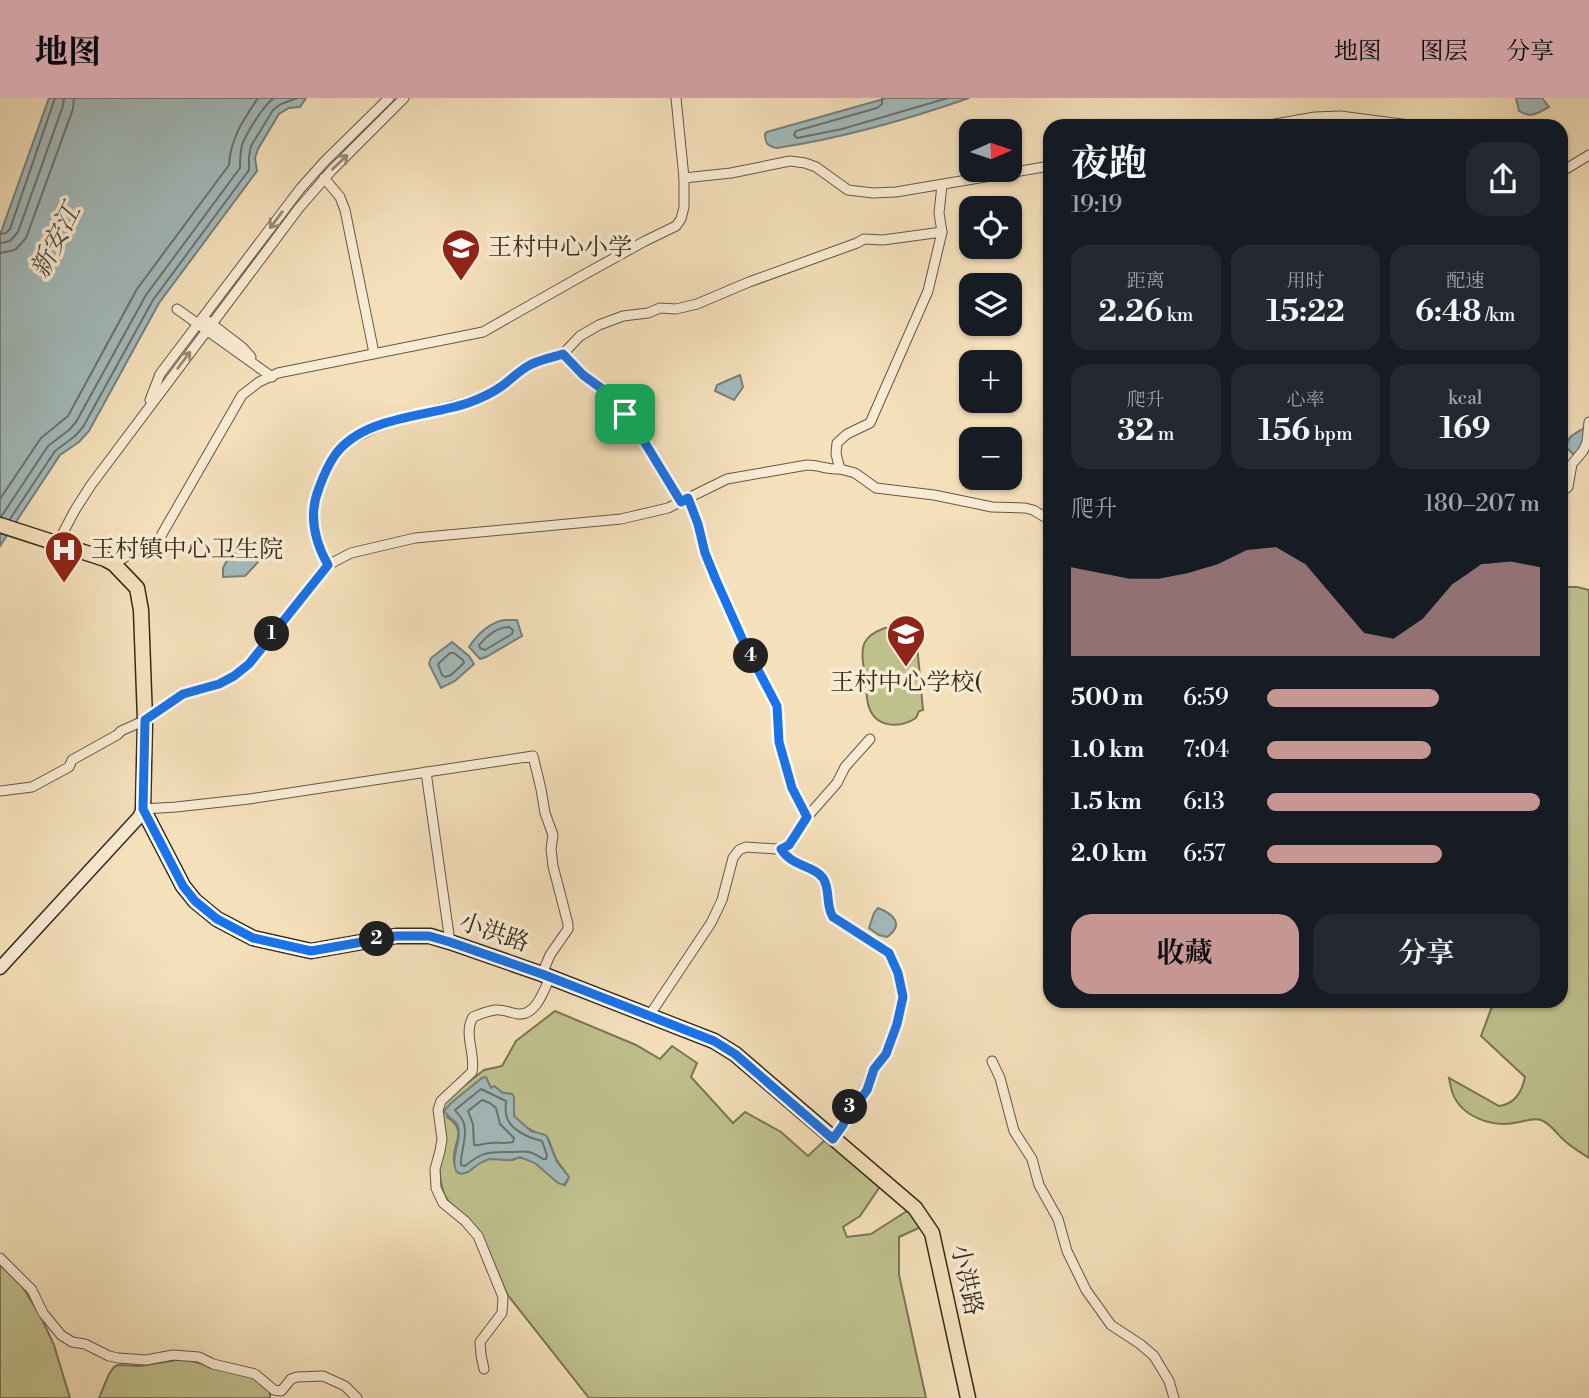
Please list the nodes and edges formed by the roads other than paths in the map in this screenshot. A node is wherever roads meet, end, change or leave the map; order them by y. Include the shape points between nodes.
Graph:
1 (389, 98) edge
2 (404, 98) edge
3 (676, 98) edge
4 (1304, 119) edge
5 (1363, 119) edge
6 (1589, 155) edge
7 (1043, 167) edge
8 (1568, 168) edge
9 (324, 178) junction
10 (684, 178) junction
11 (942, 184) junction
12 (942, 232) junction
13 (177, 309) dead end
14 (203, 316) junction
15 (212, 323) junction
16 (374, 354) junction
17 (563, 354) junction
18 (270, 377) junction
19 (144, 415) junction
20 (1589, 422) edge
21 (840, 469) junction
22 (1568, 482) edge
23 (684, 500) junction
24 (1043, 517) edge
25 (0, 525) edge
26 (57, 544) junction
27 (114, 564) junction
28 (328, 565) junction
29 (145, 720) junction
30 (870, 739) dead end
31 (426, 772) junction
32 (0, 791) edge
33 (143, 809) junction
34 (807, 817) junction
35 (781, 849) junction
36 (450, 942) junction
37 (0, 968) edge
38 (546, 976) junction
39 (649, 1016) junction
40 (992, 1061) dead end
41 (833, 1139) junction
42 (0, 1258) edge
43 (484, 1369) dead end
44 (358, 1398) edge
45 (968, 1398) edge
46 (1174, 1398) edge

1 -> 14 street via 305,183
9 -> 2 street
3 - 10 street
4 - 5 street
6 - 8 street
7 - 11 street
9 - 15 street
9 - 16 street via 345,210
10 - 11 street via 790,161 810,165 858,192 885,193
10 - 16 street via 684,211 676,226 483,332
11 - 12 street
12 - 17 street via 864,239 697,304 623,316 580,336
12 - 21 street via 929,291 870,423 847,434 835,447
13 - 18 street
14 - 15 street
14 - 19 street via 160,374
15 - 18 street
19 -> 15 street
16 - 18 street
17 - 23 street via 616,399
17 - 28 street via 530,365 472,401 407,416 350,440 325,473 313,512 318,546
18 - 27 street via 242,394 158,541
19 - 26 street via 87,491
20 - 22 street via 1587,442 1572,464
21 - 23 street via 814,465 727,479
21 - 24 street via 876,488 1025,508
23 - 28 street via 621,520 402,540 351,553
23 - 34 street via 698,524 705,553 745,645 777,706 779,742 792,788
25 - 26 main road, 小洪路
26 - 27 main road, 小洪路
27 - 29 main road, 小洪路 via 137,588
28 - 29 street via 242,670 219,684 183,694
29 - 32 street via 32,787
29 - 33 main road, 小洪路
30 - 34 street
31 - 33 street via 214,804
31 - 36 street
31 - 38 street via 533,756 568,924 550,955
33 - 36 main road, 小洪路 via 195,901 253,938 311,951 396,936 429,936
33 - 37 main road
34 - 35 street via 789,845
35 - 39 street via 736,852 711,923
35 - 41 street via 791,861 822,877 833,917 889,953 902,985 897,1024 886,1054
36 - 38 main road, 小洪路
38 - 39 main road, 小洪路
38 - 43 street via 537,1003 527,1013 493,1010 471,1019 472,1072 441,1101 438,1110 442,1139 436,1188 443,1203 478,1236 504,1303 502,1313 480,1342
39 - 41 main road, 小洪路 via 735,1054
40 - 46 street via 1014,1131 1032,1158 1039,1185 1086,1290 1111,1325 1154,1356
41 - 45 main road, 小洪路 via 915,1208 932,1233
42 - 44 street via 32,1290 61,1335 72,1342 85,1343 118,1359 199,1357 255,1374 277,1391 297,1377 326,1376

